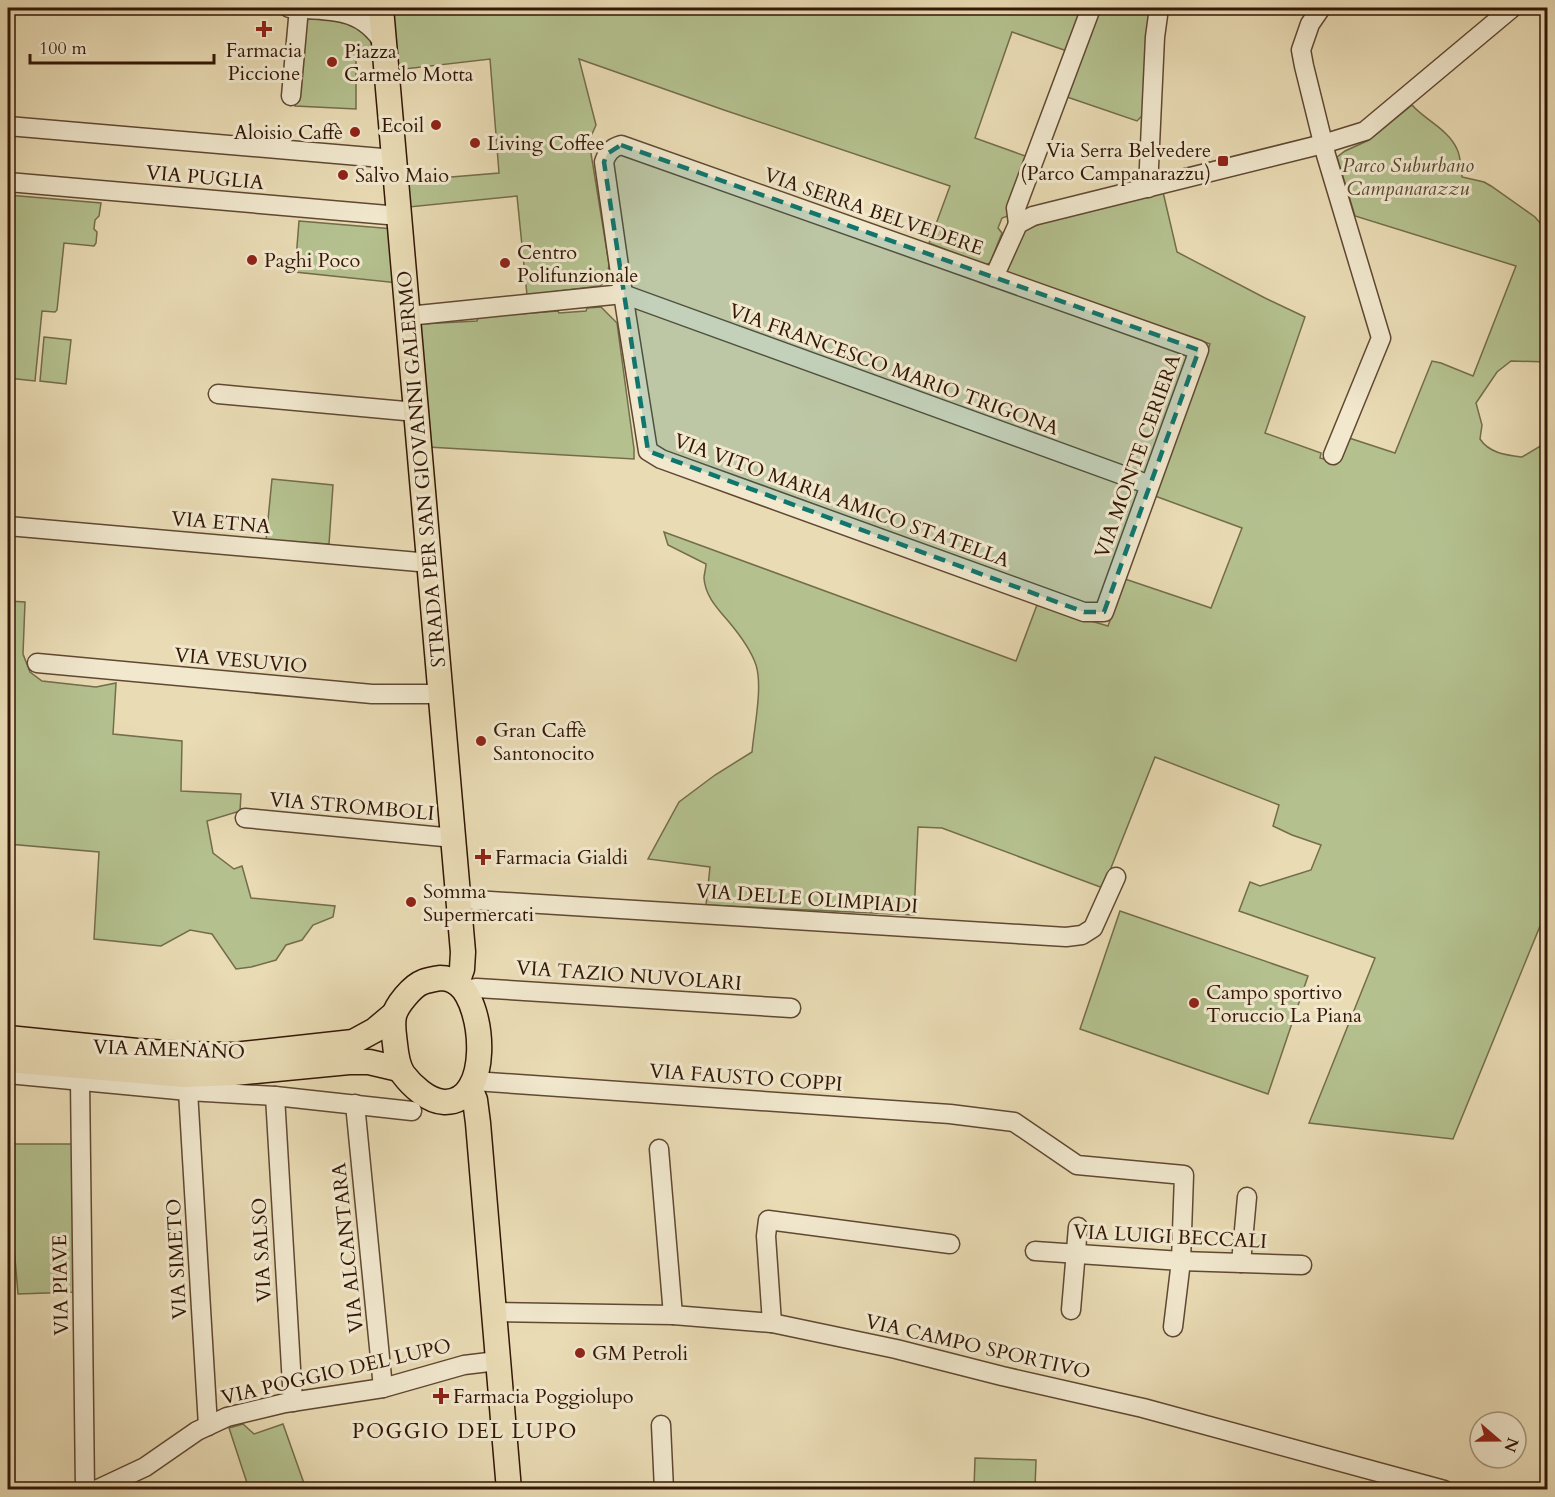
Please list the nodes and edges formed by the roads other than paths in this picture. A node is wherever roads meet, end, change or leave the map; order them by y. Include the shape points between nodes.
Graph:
1 (294, 8) edge
2 (1091, 8) edge
3 (1159, 8) edge
4 (1321, 8) edge
5 (1512, 8) edge
6 (367, 10) edge
7 (291, 96) dead end
8 (8, 126) edge
9 (1323, 144) junction
10 (394, 159) junction
11 (8, 182) edge
12 (1148, 188) junction
13 (399, 216) junction
14 (1018, 224) junction
15 (994, 277) junction
16 (623, 294) junction
17 (408, 316) junction
18 (218, 394) dead end
19 (416, 412) junction
20 (1332, 455) dead end
21 (1150, 485) junction
22 (8, 526) edge
23 (430, 563) junction
24 (1104, 612) joint
25 (38, 663) dead end
26 (441, 694) junction
27 (245, 818) dead end
28 (454, 838) junction
29 (1116, 876) dead end
30 (459, 899) junction
31 (454, 984) junction
32 (791, 1008) dead end
33 (394, 1014) junction
34 (8, 1038) edge
35 (8, 1060) edge
36 (399, 1069) junction
37 (8, 1074) edge
38 (80, 1080) junction
39 (472, 1084) junction
40 (188, 1090) junction
41 (275, 1096) junction
42 (450, 1102) junction
43 (355, 1104) junction
44 (412, 1111) dead end
45 (478, 1123) junction
46 (659, 1149) dead end
47 (1247, 1197) dead end
48 (1078, 1227) dead end
49 (951, 1244) dead end
50 (1035, 1251) dead end
51 (1076, 1255) junction
52 (1181, 1261) junction
53 (1241, 1263) junction
54 (1302, 1265) dead end
55 (1071, 1310) dead end
56 (493, 1312) junction
57 (673, 1315) junction
58 (772, 1323) junction
59 (1173, 1327) dead end
60 (497, 1361) junction
61 (383, 1388) junction
62 (293, 1402) junction
63 (661, 1425) dead end
64 (208, 1426) junction
65 (85, 1490) edge
66 (96, 1490) edge
67 (509, 1490) edge
68 (664, 1490) edge
69 (1444, 1490) edge

1 - 6 street
1 - 7 street
2 - 14 street, VIA SERRA BELVEDERE via 1016,208
3 - 12 street
4 - 9 street via 1310,24 1301,50
5 - 9 street via 1365,131
6 - 10 main road, STRADA PER SAN GIOVANNI GALERMO via 384,44
8 - 10 street
9 - 12 street
9 - 20 street via 1381,338
10 - 13 main road, STRADA PER SAN GIOVANNI GALERMO
11 - 13 street, VIA PUGLIA
12 - 14 street via 1034,216
13 - 17 main road, STRADA PER SAN GIOVANNI GALERMO
14 - 15 street, VIA SERRA BELVEDERE
15 - 16 street, VIA SERRA BELVEDERE via 621,145 613,147 604,162
15 - 21 street, VIA MONTE CERIERA via 1199,350
16 - 17 street
16 - 21 street, VIA FRANCESCO MARIO TRIGONA
16 - 24 street, VIA VITO MARIA AMICO STATELLA via 648,451 661,459 1084,612
17 - 19 main road, STRADA PER SAN GIOVANNI GALERMO
18 - 19 street
19 - 23 main road, STRADA PER SAN GIOVANNI GALERMO
21 - 24 street, VIA MONTE CERIERA
22 - 23 street, VIA ETNA
23 - 26 main road, STRADA PER SAN GIOVANNI GALERMO
25 - 26 street, VIA VESUVIO via 372,694
26 - 28 main road, STRADA PER SAN GIOVANNI GALERMO
27 - 28 street, VIA STROMBOLI
28 - 30 main road, STRADA PER SAN GIOVANNI GALERMO
29 - 30 street, VIA DELLE OLIMPIADI via 1093,928 1066,938
30 - 31 main road, STRADA PER SAN GIOVANNI GALERMO via 461,930 449,971
31 - 32 street, VIA TAZIO NUVOLARI
31 - 33 main road via 421,982
31 - 39 main road via 470,1001 477,1024 478,1066
33 - 34 main road, VIA AMENANO via 353,1042 234,1055 137,1051
33 - 36 main road
35 - 36 main road, VIA AMENANO via 184,1075 349,1062
36 - 42 main road via 425,1095
37 - 38 street
38 - 40 street
38 - 65 street, VIA PIAVE
39 - 42 main road via 460,1098
39 - 45 main road
39 - 52 street, VIA FAUSTO COPPI via 950,1114 1014,1122 1077,1164 1184,1175
40 - 41 street
40 - 64 street, VIA SIMETO
41 - 43 street
41 - 62 street, VIA SALSO
42 - 45 main road via 465,1109
43 - 44 street
43 - 61 street, VIA ALCANTARA
45 - 56 main road
46 - 57 street
47 - 53 street
48 - 51 street
49 - 58 street via 768,1220
50 - 51 street, VIA LUIGI BECCALI
51 - 52 street, VIA LUIGI BECCALI
51 - 55 street
52 - 53 street, VIA LUIGI BECCALI
52 - 59 street
53 - 54 street, VIA LUIGI BECCALI
56 - 57 street, VIA CAMPO SPORTIVO
56 - 60 main road
57 - 58 street, VIA CAMPO SPORTIVO
58 - 69 street, VIA CAMPO SPORTIVO via 1143,1408
60 - 61 street, VIA POGGIO DEL LUPO via 464,1365
60 - 67 main road
61 - 62 street, VIA POGGIO DEL LUPO
62 - 64 street, VIA POGGIO DEL LUPO via 227,1417
63 - 68 street
64 - 66 street, VIA POGGIO DEL LUPO via 145,1467

